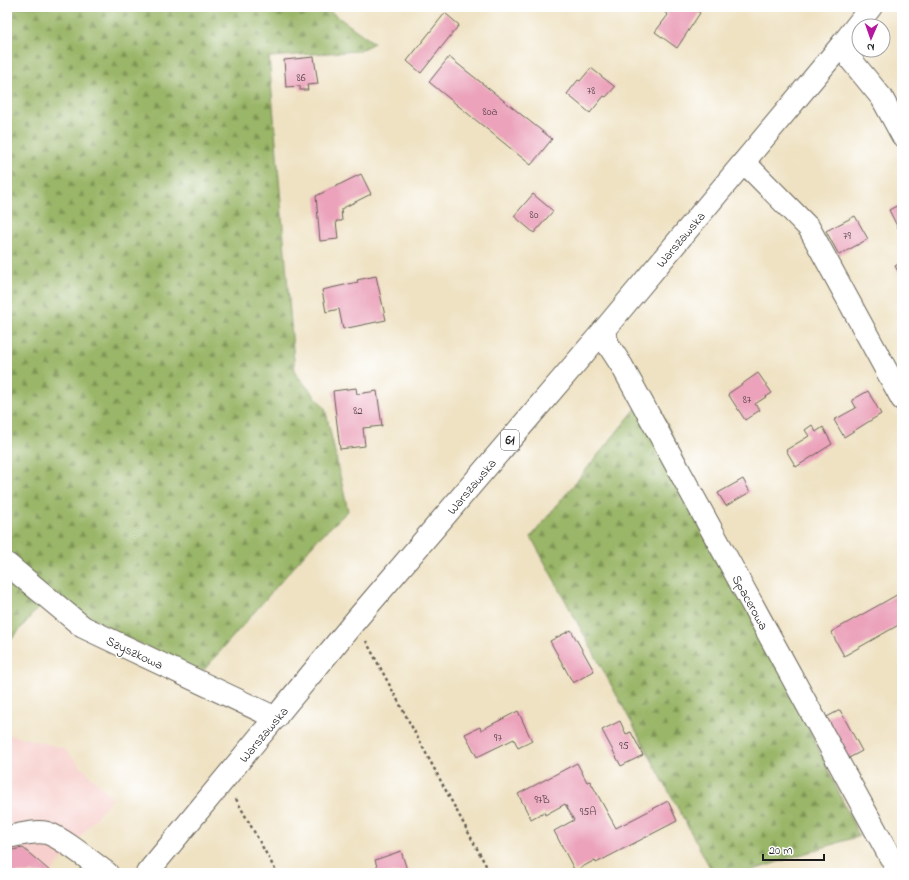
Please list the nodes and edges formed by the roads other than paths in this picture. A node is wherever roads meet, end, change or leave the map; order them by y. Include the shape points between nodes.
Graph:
1 (872, 7) edge
2 (843, 43) junction
3 (902, 135) edge
4 (744, 162) junction
5 (603, 331) junction
6 (902, 399) edge
7 (7, 564) edge
8 (276, 718) junction
9 (7, 837) edge
10 (108, 873) edge
11 (147, 873) edge
12 (899, 873) edge

1 - 2 main road, Warszawska / 61
2 - 3 main road via 851,60 882,98
2 - 4 main road, Warszawska / 61
4 - 5 main road, Warszawska / 61
4 - 6 main road via 809,228
5 - 8 main road, Warszawska / 61 via 355,621
5 - 12 main road, Spacerowa
7 - 8 main road, Szyszkowa via 83,627
8 - 11 main road, Warszawska / 61
9 - 10 main road via 36,832 48,833

